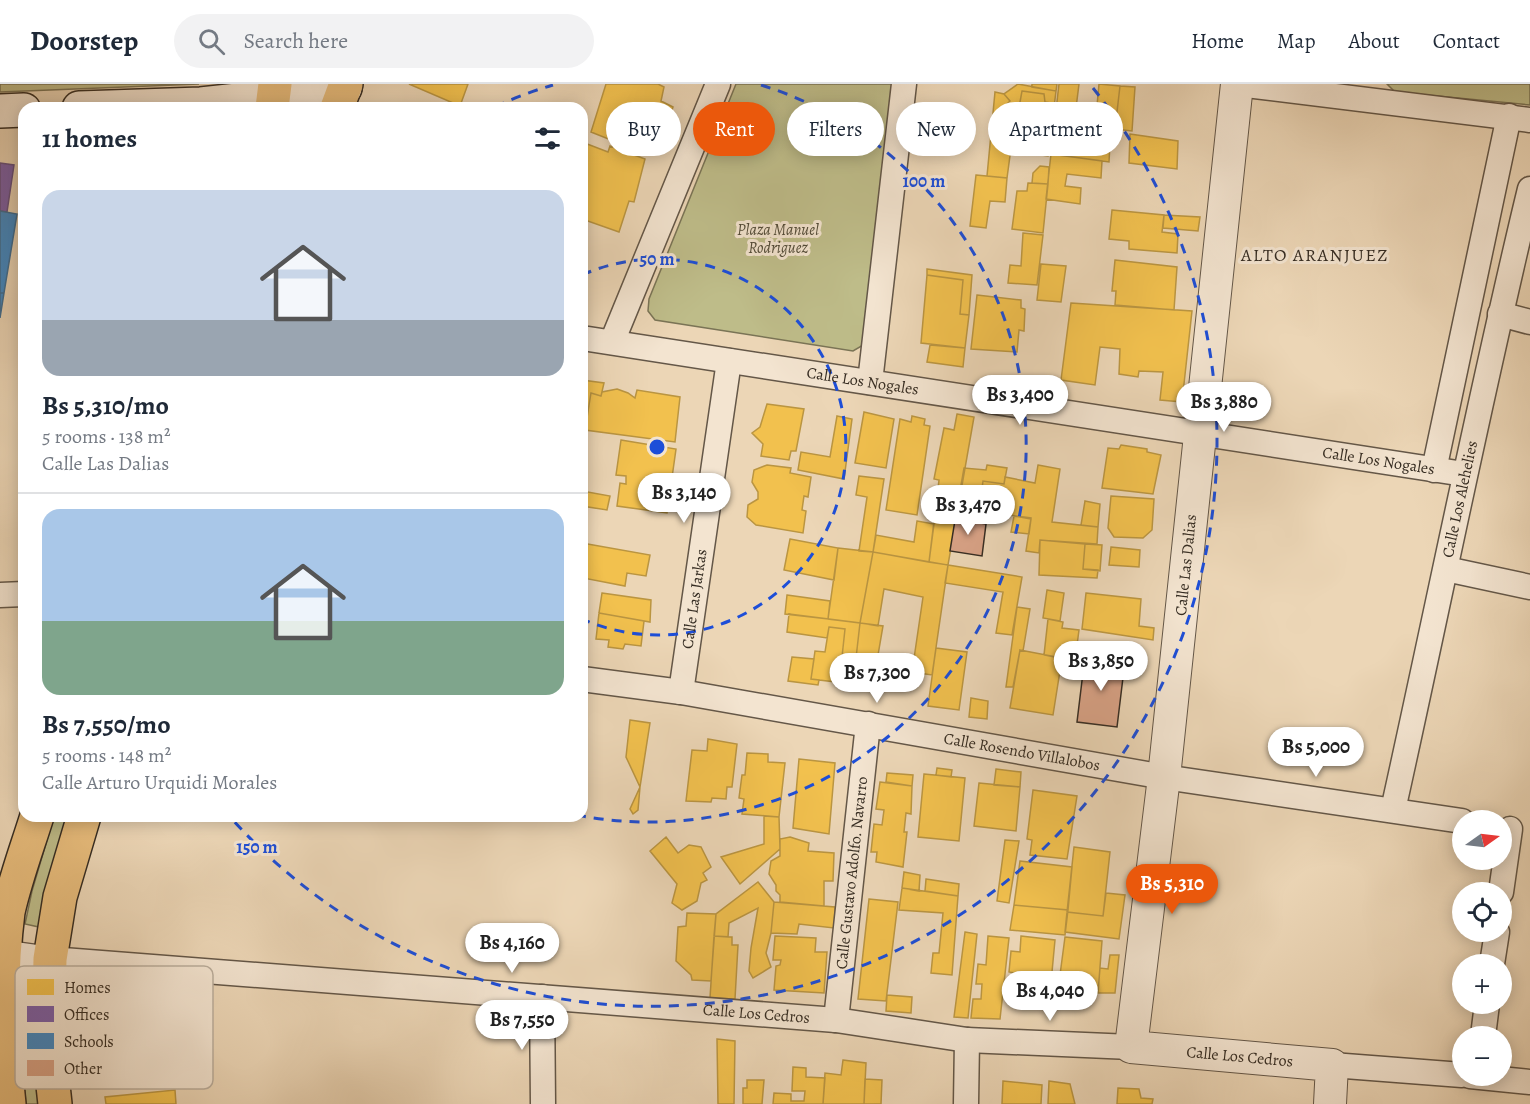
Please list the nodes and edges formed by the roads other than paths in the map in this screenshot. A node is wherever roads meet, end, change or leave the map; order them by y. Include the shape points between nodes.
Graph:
1 (718, 84) edge
2 (904, 84) edge
3 (1238, 84) edge
4 (1367, 92) edge
5 (342, 93) edge
6 (273, 96) edge
7 (219, 102) edge
8 (18, 110) edge
9 (0, 111) edge
10 (1520, 118) edge
11 (1530, 189) edge
12 (1500, 314) junction
13 (1530, 322) edge
14 (588, 339) edge
15 (612, 342) junction
16 (729, 361) junction
17 (870, 382) junction
18 (1199, 433) junction
19 (1434, 470) junction
20 (1464, 474) junction
21 (1446, 569) junction
22 (1530, 587) edge
23 (18, 594) edge
24 (0, 595) edge
25 (588, 680) edge
26 (681, 692) junction
27 (868, 724) junction
28 (1164, 777) junction
29 (1393, 810) junction
30 (1452, 819) edge
31 (35, 822) edge
32 (82, 822) edge
33 (1514, 829) edge
34 (1504, 882) edge
35 (2, 952) edge
36 (50, 959) junction
37 (50, 966) edge
38 (141, 966) edge
39 (213, 972) edge
40 (542, 997) junction
41 (836, 1020) junction
42 (967, 1040) junction
43 (1131, 1047) junction
44 (1332, 1065) junction
45 (1452, 1074) edge
46 (1512, 1080) edge
47 (1530, 1082) edge
48 (53, 1089) edge
49 (9, 1104) edge
50 (55, 1104) edge
51 (543, 1104) edge
52 (966, 1104) edge
53 (1330, 1104) edge

1 - 15 street
2 - 17 street
3 - 4 street
3 - 18 street, Calle Las Dalias
4 - 10 street
5 - 6 main road
6 - 7 main road
8 - 9 main road
10 - 19 street
11 - 12 street, Calle Los Alehelies
12 - 13 street
12 - 20 street, Calle Los Alehelies
14 - 15 street, Calle Los Nogales
15 - 16 street, Calle Los Nogales
16 - 17 street, Calle Los Nogales
16 - 26 street, Calle Las Jarkas
17 - 18 street, Calle Los Nogales
18 - 19 street, Calle Los Nogales
18 - 28 street, Calle Las Dalias
19 - 20 street, Calle Los Nogales
20 - 21 street, Calle Los Alehelies
21 - 22 street
21 - 29 street, Calle Los Alehelies
23 - 24 street
25 - 26 street, Calle Rosendo Villalobos
26 - 27 street, Calle Rosendo Villalobos
27 - 28 street, Calle Rosendo Villalobos
27 - 41 street, Calle Gustavo Adolfo. Navarro
28 - 29 street, Calle Rosendo Villalobos
28 - 43 street, Calle Las Dalias
29 - 30 street, Calle Rosendo Villalobos
31 - 35 highway via 8,913
32 - 36 highway via 60,897
33 - 34 street
35 - 36 street, Calle Los Cedros
35 - 49 highway via 0,1017
36 - 37 highway
36 - 38 street, Calle Los Cedros
39 - 40 street, Calle Los Cedros
40 - 41 street, Calle Los Cedros
40 - 51 street
41 - 42 street, Calle Los Cedros
42 - 43 street, Calle Los Cedros
42 - 52 street
43 - 44 street, Calle Los Cedros
44 - 45 street, Calle Los Cedros
44 - 53 street
46 - 47 street
48 - 50 highway

